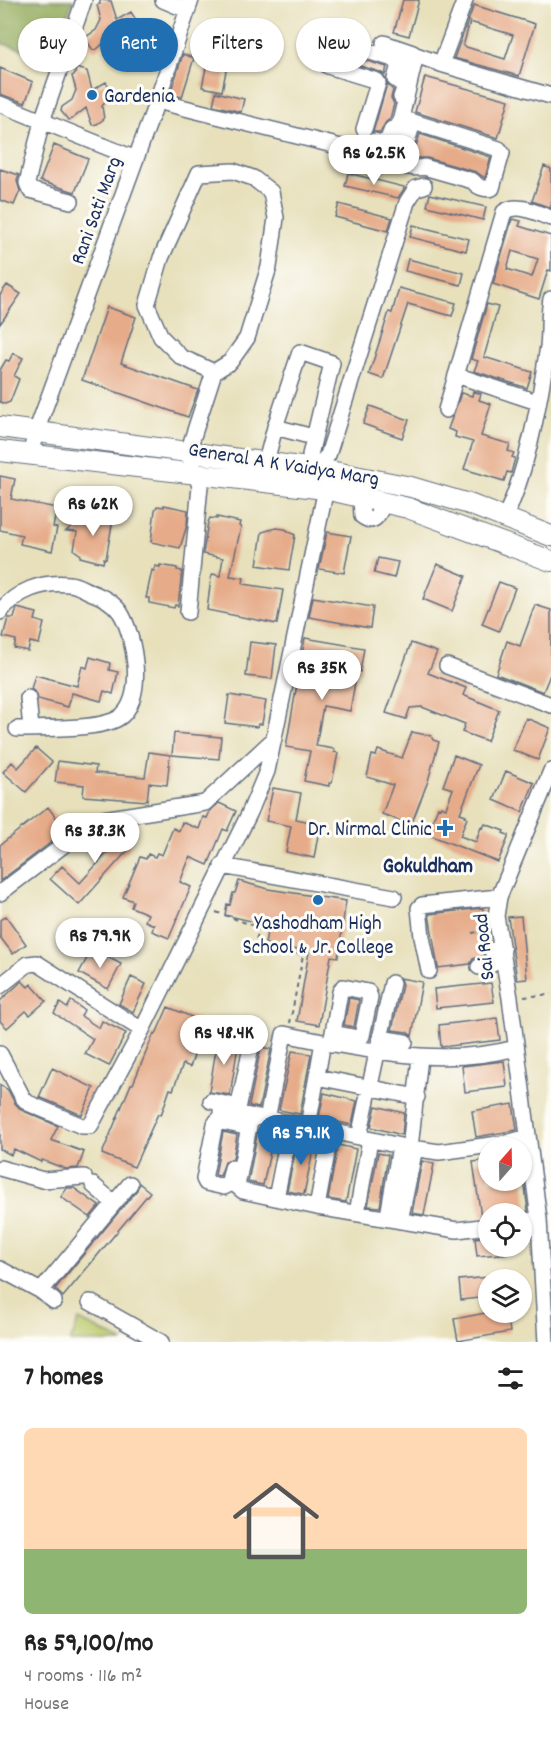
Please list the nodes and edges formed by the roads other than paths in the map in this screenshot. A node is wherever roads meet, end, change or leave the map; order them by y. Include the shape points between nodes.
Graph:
1 (84, 0) edge
2 (163, 0) edge
3 (465, 0) edge
4 (189, 5) edge
5 (384, 43) dead end
6 (406, 55) junction
7 (441, 64) junction
8 (551, 96) edge
9 (157, 101) junction
10 (0, 104) edge
11 (42, 121) junction
12 (406, 123) junction
13 (133, 158) junction
14 (395, 162) junction
15 (424, 186) dead end
16 (72, 201) dead end
17 (551, 218) edge
18 (551, 299) edge
19 (214, 372) junction
20 (456, 375) junction
21 (537, 402) junction
22 (446, 410) dead end
23 (0, 427) edge
24 (276, 427) junction
25 (36, 432) junction
26 (313, 437) junction
27 (0, 451) edge
28 (188, 452) junction
29 (30, 455) junction
30 (266, 462) junction
31 (195, 473) junction
32 (324, 477) junction
33 (505, 517) junction
34 (551, 536) edge
35 (551, 561) edge
36 (0, 612) edge
37 (188, 612) dead end
38 (447, 666) dead end
39 (28, 698) dead end
40 (551, 705) edge
41 (274, 740) junction
42 (551, 771) edge
43 (222, 866) junction
44 (0, 893) edge
45 (394, 897) dead end
46 (499, 897) junction
47 (494, 943) junction
48 (479, 967) dead end
49 (429, 971) dead end
50 (392, 983) dead end
51 (0, 986) edge
52 (142, 1030) junction
53 (329, 1039) junction
54 (405, 1042) dead end
55 (379, 1045) junction
56 (251, 1047) dead end
57 (516, 1048) junction
58 (0, 1054) edge
59 (420, 1057) junction
60 (317, 1077) junction
61 (369, 1088) junction
62 (417, 1097) junction
63 (216, 1106) dead end
64 (243, 1115) junction
65 (267, 1116) junction
66 (288, 1118) junction
67 (309, 1123) junction
68 (332, 1131) junction
69 (528, 1137) edge
70 (365, 1138) junction
71 (408, 1147) junction
72 (478, 1147) edge
73 (532, 1164) edge
74 (0, 1168) edge
75 (130, 1184) dead end
76 (276, 1198) junction
77 (114, 1203) junction
78 (317, 1207) junction
79 (357, 1213) junction
80 (394, 1215) junction
81 (540, 1219) junction
82 (532, 1220) edge
83 (478, 1227) edge
84 (546, 1255) edge
85 (0, 1269) edge
86 (41, 1291) junction
87 (54, 1301) dead end
88 (90, 1302) dead end
89 (161, 1342) edge
90 (546, 1342) edge

1 - 11 street
2 - 4 street
3 - 7 street
4 - 9 street, Rani Sati Marg
5 - 6 street
6 - 6 street via 395,79 405,86 386,144 369,135 377,81 326,63 333,42
6 - 7 street
6 - 12 street
7 - 8 street
9 - 13 street, Rani Sati Marg
9 - 14 street
10 - 11 street
11 - 13 street
11 - 16 street via 27,183 30,190
12 - 14 street
12 - 14 street via 502,153 492,188 488,189 473,181
13 - 25 street, Rani Sati Marg
15 - 32 street via 416,188 407,202
17 - 20 street via 518,207 504,212
18 - 21 street
19 - 19 street via 181,357 161,337 147,305 161,258 200,173 233,171 254,178 271,192 276,218 269,267 247,338 230,362
19 - 28 street
20 - 21 street
20 - 22 street
21 - 33 street via 522,469
23 - 25 main road, General A K Vaidya Marg
24 - 26 street
24 - 26 street via 300,352 332,363
24 - 30 street
25 - 28 main road, General A K Vaidya Marg
25 - 29 street, Rani Sati Marg
26 - 32 street via 310,455
27 - 29 main road, General A K Vaidya Marg
28 - 30 main road, General A K Vaidya Marg
28 - 31 street
29 - 31 main road, General A K Vaidya Marg
30 - 32 main road, General A K Vaidya Marg
31 - 32 main road, General A K Vaidya Marg
31 - 37 street via 200,486
32 - 33 main road, General A K Vaidya Marg via 411,487
32 - 35 main road, General A K Vaidya Marg via 361,497 408,508
32 - 41 street
33 - 34 main road, General A K Vaidya Marg
36 - 39 street via 27,589 70,584 105,598 120,611 129,633 136,661 135,687 128,710 117,719 99,724 24,729
38 - 40 street
41 - 43 street via 267,771
41 - 44 street via 205,803 97,820
42 - 46 street, Sai Road
43 - 45 street
43 - 52 street
46 - 47 street, Sai Road
46 - 49 street via 419,908
47 - 48 street via 491,965
47 - 57 street, Sai Road via 510,998
50 - 55 street
51 - 52 street via 28,964 37,963
52 - 58 street via 90,1126 28,1103 19,1094
53 - 55 street
53 - 60 street
53 - 65 street via 284,1034
54 - 55 street
55 - 59 street
55 - 61 street
56 - 64 street
57 - 59 street
57 - 69 street, Sai Road
59 - 62 street
60 - 61 street
60 - 67 street
61 - 62 street
61 - 70 street
62 - 71 street
63 - 64 street
64 - 65 street
64 - 76 street via 237,1186 243,1191
65 - 66 street
66 - 67 street
66 - 76 street
67 - 68 street
68 - 70 street
68 - 78 street
70 - 71 street
70 - 79 street
71 - 72 street via 439,1152
71 - 80 street
73 - 81 street, Sai Road
74 - 77 street via 43,1180 88,1181
75 - 77 street
76 - 78 street
77 - 86 street
78 - 79 street
79 - 80 street
80 - 83 street via 457,1230
81 - 82 street
81 - 84 street, Sai Road
84 - 90 street, Sai Road
85 - 86 street
86 - 87 street
88 - 89 street

